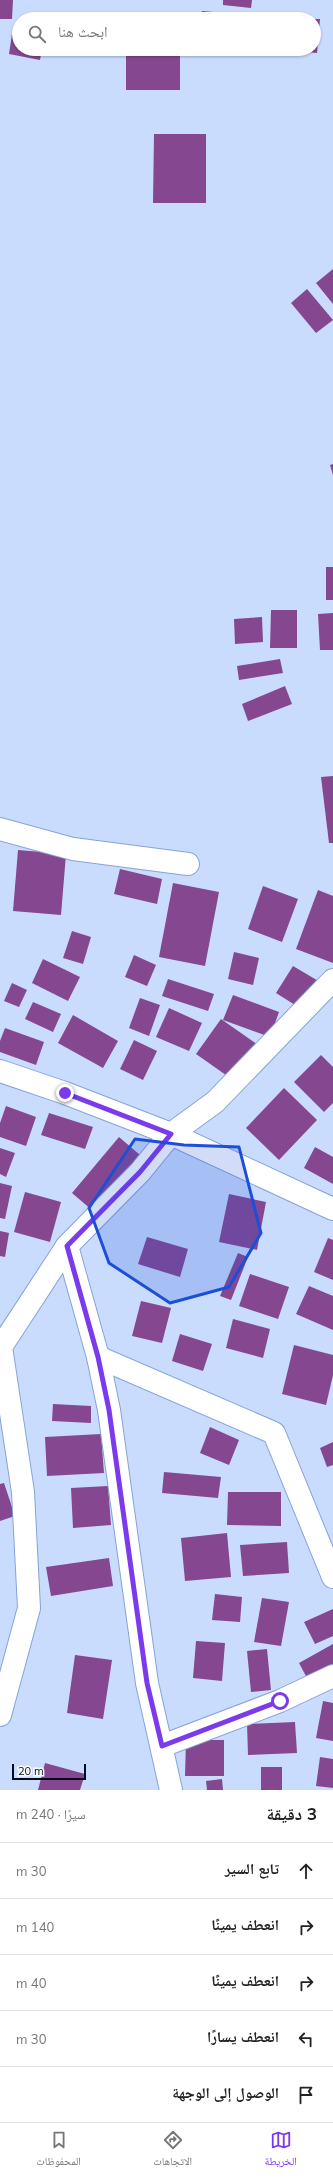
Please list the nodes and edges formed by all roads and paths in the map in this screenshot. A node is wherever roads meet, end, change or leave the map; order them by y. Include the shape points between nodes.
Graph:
1 (0, 829) edge
2 (188, 864) dead end
3 (333, 981) edge
4 (0, 1071) edge
5 (171, 1134) junction
6 (333, 1209) edge
7 (67, 1246) junction
8 (1, 1346) edge
9 (98, 1357) junction
10 (333, 1577) edge
11 (333, 1676) edge
12 (0, 1715) edge
13 (162, 1746) junction
14 (172, 1790) edge

1 - 2 street via 73,849
3 - 5 street via 215,1102
4 - 5 street
5 - 6 street
5 - 7 street via 140,1172
7 - 8 street
7 - 9 street
8 - 12 street via 23,1492 29,1608
9 - 10 street via 274,1433
9 - 13 street via 109,1410 147,1683
11 - 13 street via 280,1701
13 - 14 street

